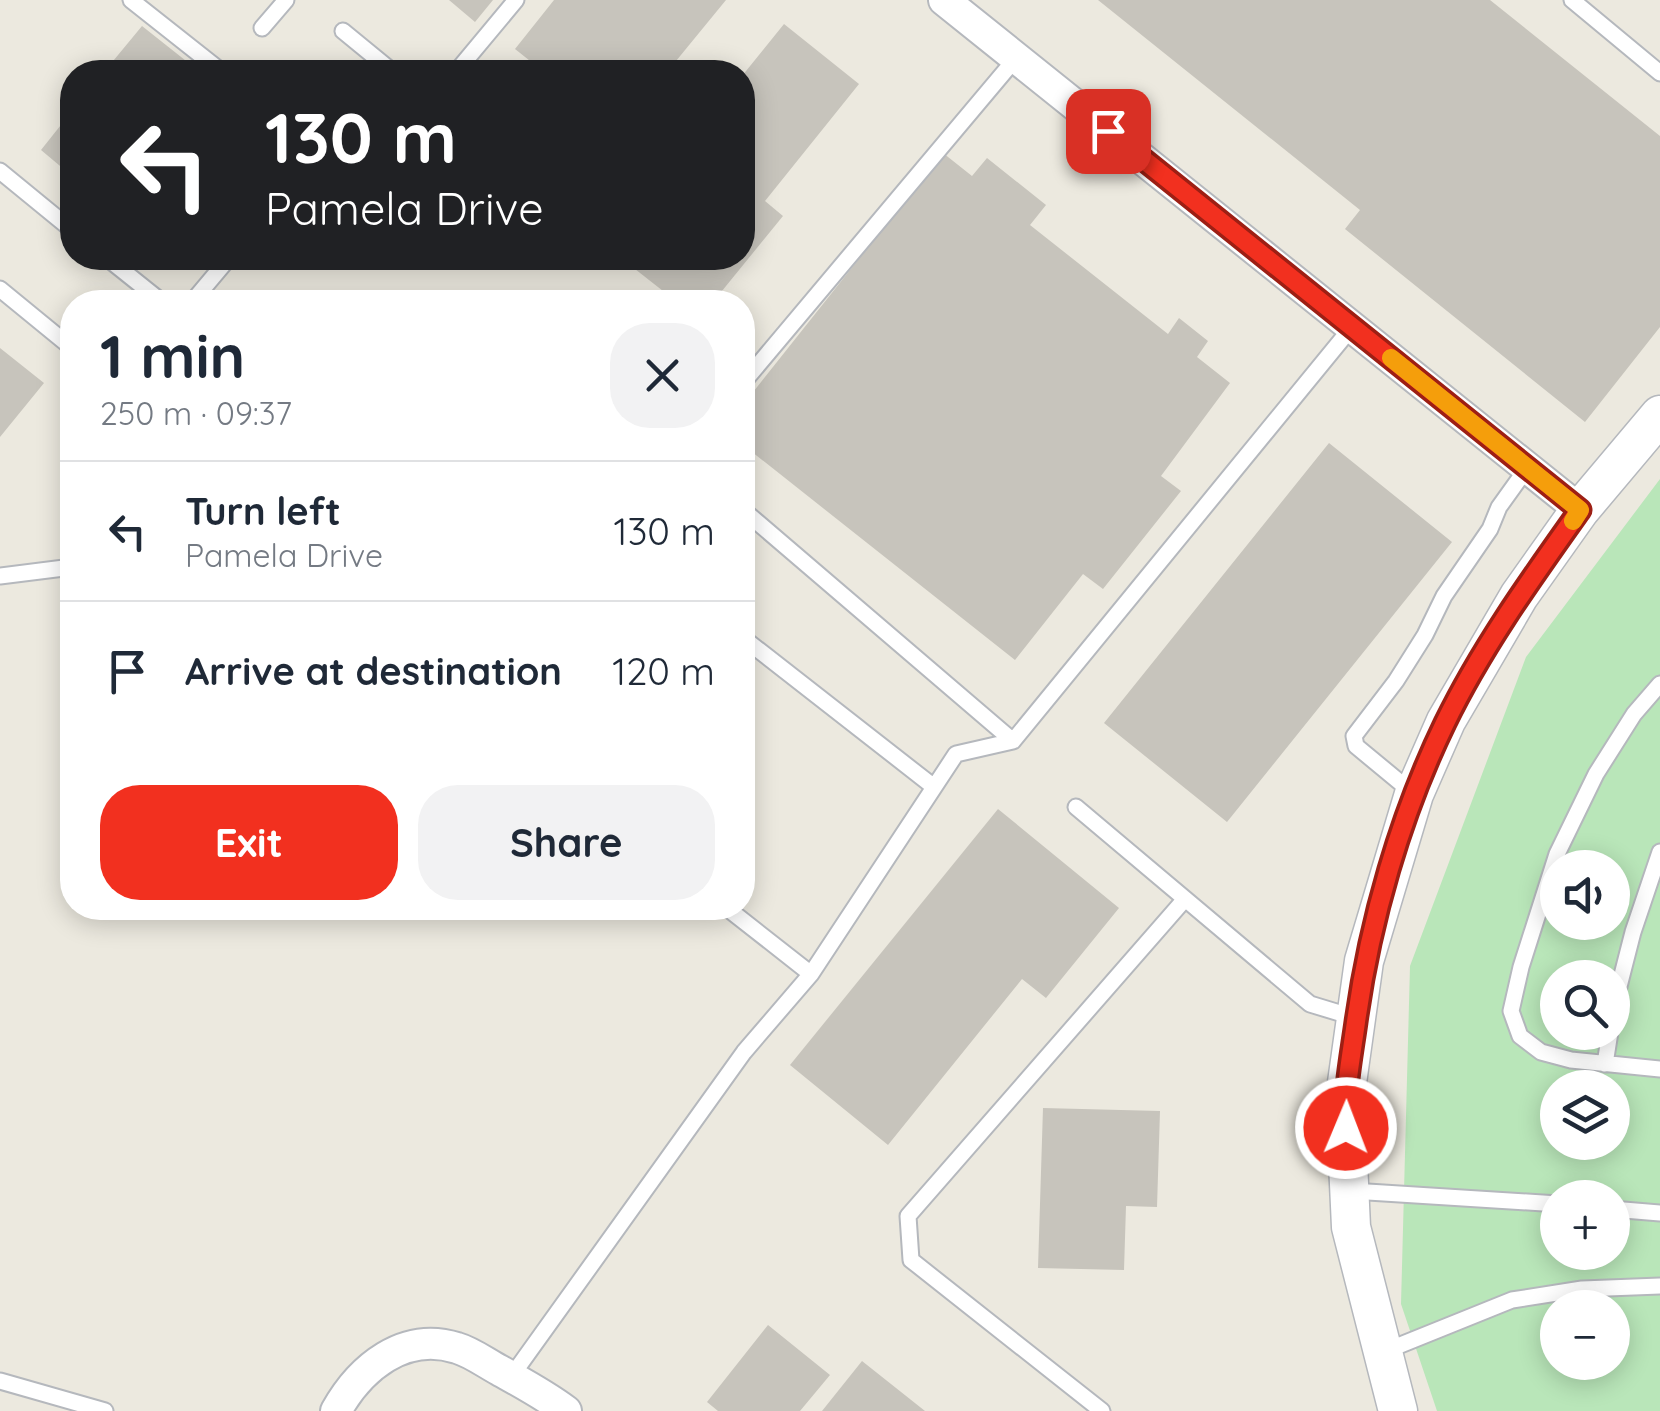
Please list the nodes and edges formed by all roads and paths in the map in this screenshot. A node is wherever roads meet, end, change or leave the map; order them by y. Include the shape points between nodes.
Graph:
1 (131, 0) edge
2 (286, 0) edge
3 (516, 0) edge
4 (1572, 0) edge
5 (962, 5) edge
6 (262, 28) dead end
7 (343, 30) dead end
8 (1016, 58) junction
9 (207, 60) edge
10 (379, 60) edge
11 (466, 60) edge
12 (1660, 73) edge
13 (0, 171) edge
14 (60, 220) edge
15 (121, 270) edge
16 (218, 270) edge
17 (0, 289) edge
18 (147, 290) edge
19 (202, 290) edge
20 (1352, 327) junction
21 (60, 338) edge
22 (755, 369) edge
23 (1660, 415) edge
24 (1528, 468) junction
25 (1580, 510) junction
26 (755, 520) edge
27 (60, 568) edge
28 (0, 576) edge
29 (755, 646) edge
30 (1660, 684) edge
31 (1012, 741) junction
32 (934, 787) junction
33 (1414, 794) junction
34 (1076, 807) dead end
35 (1660, 852) edge
36 (1186, 899) junction
37 (742, 920) edge
38 (1626, 960) edge
39 (812, 974) junction
40 (1356, 1018) junction
41 (1608, 1050) edge
42 (1606, 1064) junction
43 (1660, 1069) edge
44 (1349, 1191) junction
45 (1540, 1203) edge
46 (1630, 1210) edge
47 (1660, 1213) edge
48 (1660, 1286) edge
49 (1384, 1352) junction
50 (511, 1376) junction
51 (0, 1381) edge
52 (105, 1411) edge
53 (336, 1411) edge
54 (566, 1411) edge
55 (1102, 1411) edge
56 (1398, 1411) edge

1 - 9 lane
2 - 6 lane
3 - 11 lane
4 - 12 lane
5 - 8 street
7 - 10 lane
8 - 20 street
8 - 22 lane
13 - 14 lane
15 - 18 lane
16 - 19 lane
17 - 21 lane
20 - 24 street
20 - 31 lane
23 - 25 street
24 - 25 street
24 - 33 lane via 1396,681 1354,736 1356,746
25 - 33 street via 1483,655
26 - 31 lane
27 - 28 lane
29 - 32 lane
30 - 42 lane via 1596,774 1558,854 1511,1011 1520,1036 1541,1052
31 - 32 lane via 956,754
32 - 39 lane
33 - 40 street via 1364,960
34 - 36 lane
35 - 38 lane
36 - 40 lane via 1310,1004
36 - 55 lane via 908,1216 911,1260
37 - 39 lane
39 - 50 lane via 744,1052
40 - 44 street via 1345,1098
41 - 42 lane
42 - 43 lane
44 - 45 lane
44 - 49 street via 1351,1227
46 - 47 lane
48 - 49 lane via 1512,1300
49 - 56 street
50 - 53 street via 457,1348 419,1344 364,1370
50 - 54 street
51 - 52 lane

